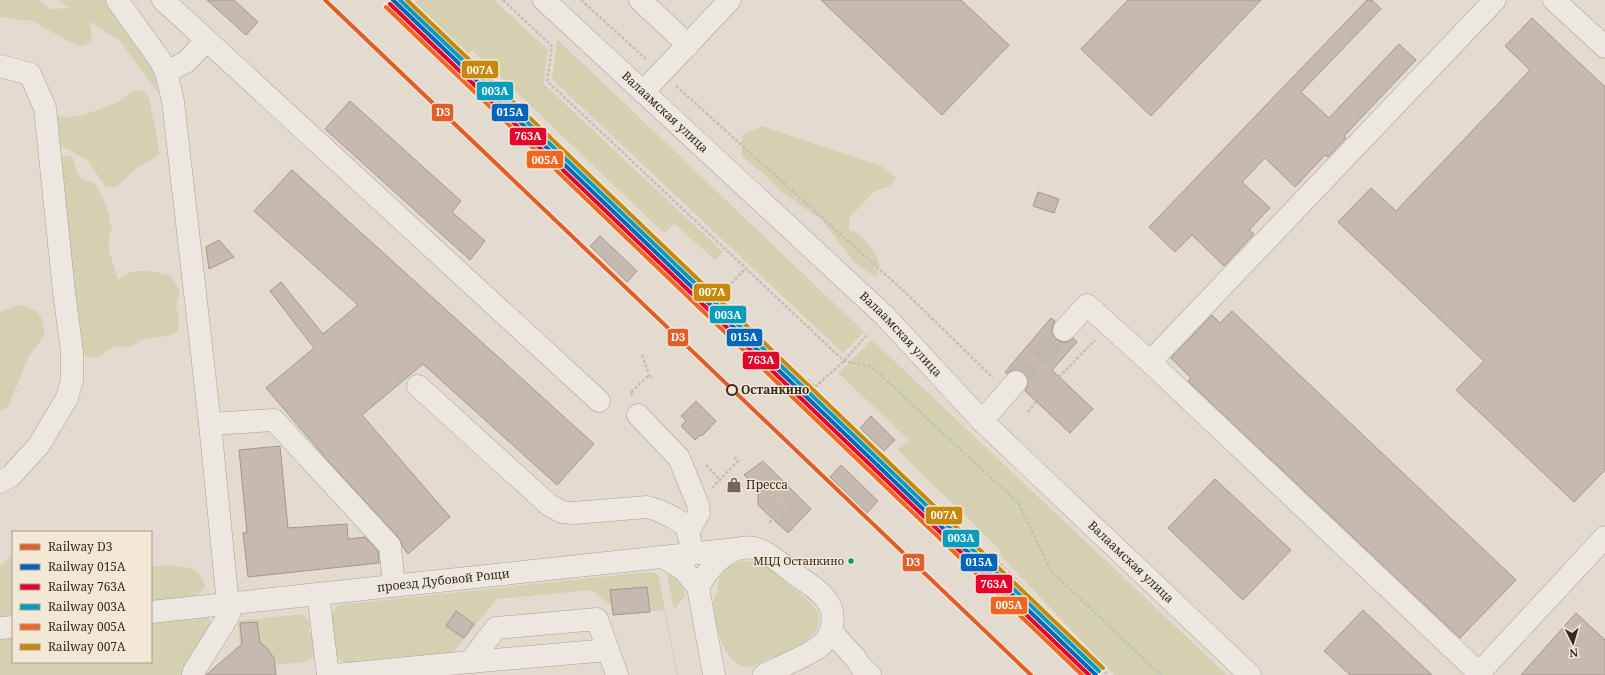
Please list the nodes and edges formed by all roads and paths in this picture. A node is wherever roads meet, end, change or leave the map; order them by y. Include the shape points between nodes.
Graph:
1 (117, 0) edge
2 (163, 0) edge
3 (503, 0) edge
4 (544, 0) edge
5 (581, 0) edge
6 (640, 0) edge
7 (730, 0) edge
8 (1495, 0) edge
9 (1554, 0) edge
10 (206, 41) junction
11 (688, 45) junction
12 (1605, 47) edge
13 (0, 66) edge
14 (166, 72) junction
15 (662, 73) junction
16 (644, 92) junction
17 (746, 268) junction
18 (709, 287) dead end
19 (1109, 325) junction
20 (1064, 330) tunnel mouth
21 (867, 335) dead end
22 (642, 355) dead end
23 (844, 361) junction
24 (1150, 362) junction
25 (648, 375) dead end
26 (1059, 377) dead end
27 (808, 380) dead end
28 (819, 382) dead end
29 (418, 386) dead end
30 (1012, 387) joint
31 (815, 388) junction
32 (600, 402) dead end
33 (1036, 402) dead end
34 (1028, 412) dead end
35 (638, 415) dead end
36 (982, 420) junction
37 (210, 424) junction
38 (763, 461) dead end
39 (0, 482) edge
40 (768, 524) dead end
41 (688, 532) junction
42 (1605, 537) edge
43 (736, 549) junction
44 (692, 554) junction
45 (663, 557) junction
46 (997, 560) dead end
47 (394, 586) junction
48 (698, 587) junction
49 (318, 594) junction
50 (228, 604) junction
51 (152, 612) edge
52 (12, 627) edge
53 (0, 628) edge
54 (830, 631) junction
55 (608, 650) junction
56 (470, 662) junction
57 (860, 672) edge
58 (1480, 674) edge
59 (193, 675) edge
60 (328, 675) edge
61 (335, 675) edge
62 (617, 675) edge
63 (714, 675) edge
64 (764, 675) edge
65 (1108, 675) edge
66 (1161, 675) edge
67 (1250, 675) edge

1 - 14 street
2 - 10 street
3 - 17 path via 552,46 547,81
4 - 16 street, Валаамская улица
5 - 15 path
6 - 11 street
7 - 11 street
8 - 24 street
9 - 12 street
10 - 14 street via 186,62
10 - 32 street
11 - 15 street
13 - 39 street via 30,74 46,108 72,352 72,380 67,398 39,445 11,476
14 - 37 street via 173,101
15 - 16 street
15 - 30 path
16 - 36 street, Валаамская улица via 885,316
17 - 18 path via 721,297
17 - 23 path
19 - 20 street via 1086,305
19 - 24 street
19 - 26 path
21 - 23 path
22 - 25 path
23 - 31 path
23 - 66 path via 872,368 1019,504 1051,571
24 - 58 street
27 - 31 path
28 - 31 path
29 - 41 street via 549,505 562,512 574,513 647,507 680,522 686,526
30 - 36 street
33 - 34 path
35 - 41 street via 679,458 699,513
36 - 67 street, Валаамская улица
37 - 47 street via 274,420 390,546
37 - 50 street
38 - 40 path via 785,507
41 - 44 street
42 - 58 street
43 - 44 street, проезд Дубовой Рощи
43 - 48 street via 714,564
43 - 54 street, проезд Дубовой Рощи via 758,549 771,555 823,594 833,616
44 - 45 street, проезд Дубовой Рощи
45 - 47 street, проезд Дубовой Рощи
45 - 48 street via 683,569
46 - 65 path
47 - 49 street, проезд Дубовой Рощи
48 - 63 street
49 - 50 street, проезд Дубовой Рощи
49 - 60 street
50 - 51 street, проезд Дубовой Рощи
50 - 59 street via 229,614
52 - 53 street
54 - 57 street via 856,659
54 - 64 street via 826,640 816,649
55 - 56 street
55 - 56 street via 597,618 496,628
55 - 62 street
56 - 61 street

